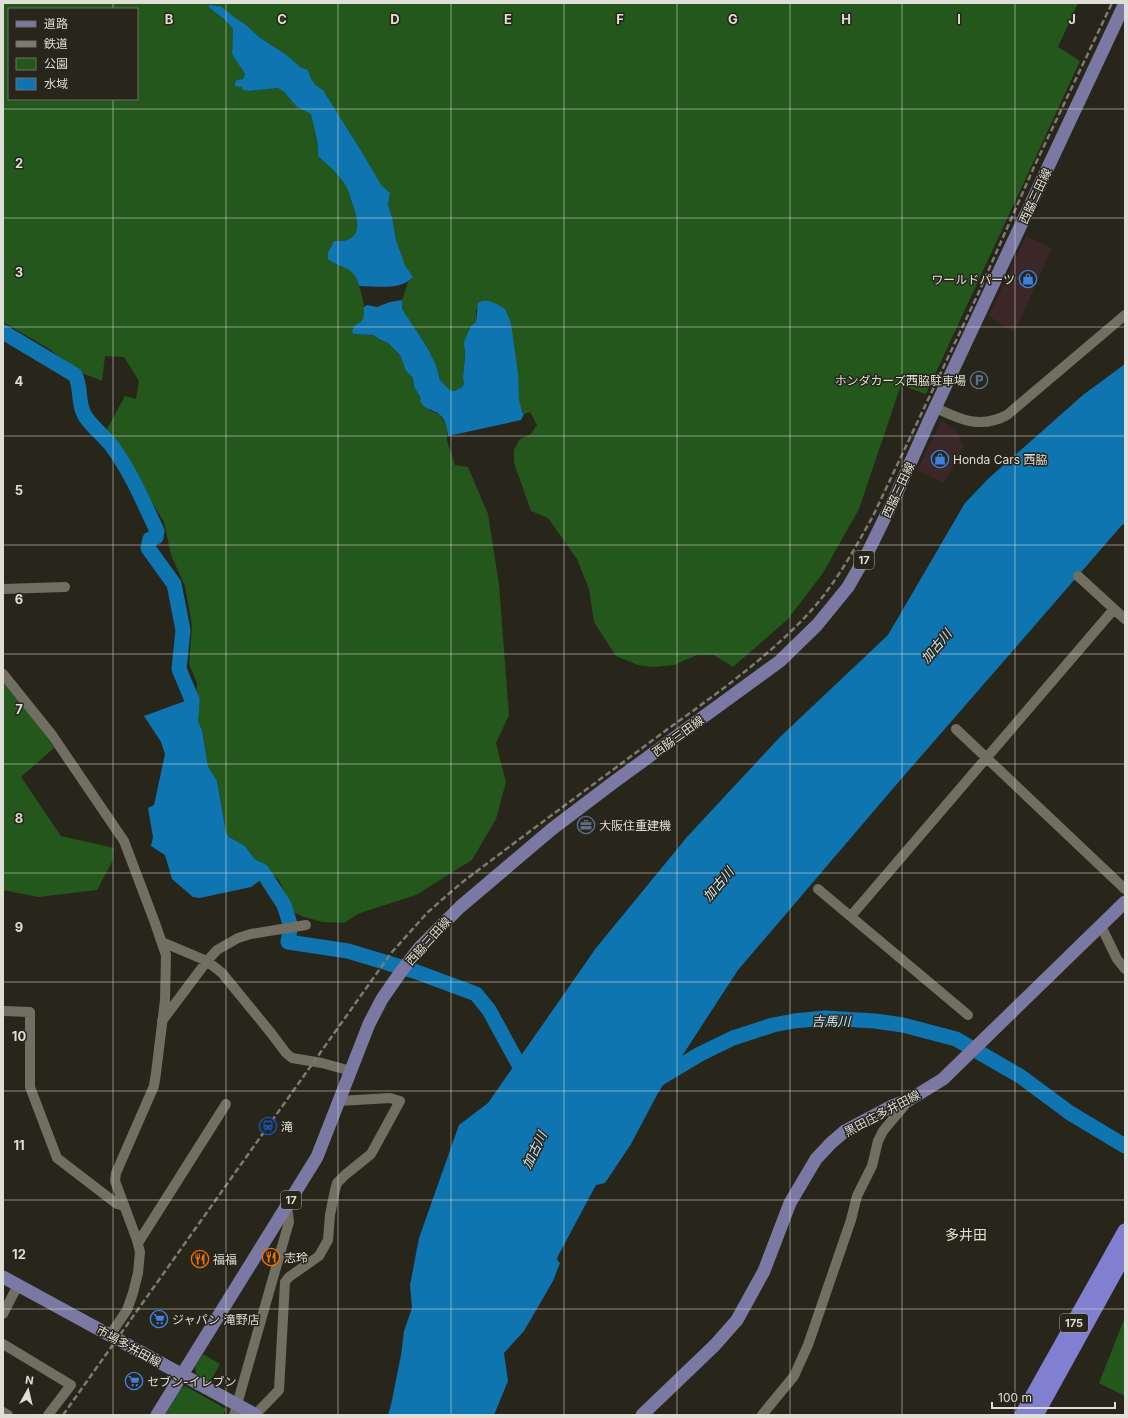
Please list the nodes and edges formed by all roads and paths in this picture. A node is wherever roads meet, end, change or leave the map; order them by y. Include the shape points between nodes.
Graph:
1 (1125, 3) edge
2 (1125, 315) edge
3 (936, 408) junction
4 (1078, 576) dead end
5 (65, 587) dead end
6 (3, 589) edge
7 (1114, 609) junction
8 (1125, 619) edge
9 (3, 674) edge
10 (956, 729) dead end
11 (986, 758) junction
12 (818, 889) dead end
13 (1125, 889) edge
14 (1125, 902) edge
15 (851, 916) junction
16 (306, 925) dead end
17 (1101, 926) junction
18 (162, 942) junction
19 (207, 961) junction
20 (1125, 969) edge
21 (3, 1011) edge
22 (968, 1015) dead end
23 (162, 1021) junction
24 (351, 1071) junction
25 (909, 1100) junction
26 (339, 1101) junction
27 (226, 1104) dead end
28 (124, 1206) junction
29 (287, 1206) junction
30 (1125, 1231) edge
31 (138, 1243) junction
32 (1125, 1254) edge
33 (3, 1277) edge
34 (18, 1285) junction
35 (3, 1314) edge
36 (110, 1335) junction
37 (3, 1344) edge
38 (182, 1375) junction
39 (236, 1410) edge
40 (3, 1412) edge
41 (8, 1415) edge
42 (48, 1415) edge
43 (157, 1415) edge
44 (255, 1415) edge
45 (642, 1415) edge
46 (762, 1415) edge
47 (1022, 1415) edge
48 (1036, 1415) edge

1 - 3 main road, 西脇三田線 / 17
2 - 3 street via 1007,415 997,420 978,423
3 - 24 main road, 西脇三田線 / 17 via 867,554 848,586 816,625 780,661 614,782 538,842 438,928 403,968 382,1000 369,1024
4 - 7 street
5 - 6 street
7 - 8 street
7 - 11 street
9 - 18 street via 52,735 124,841
10 - 11 street
11 - 13 street
11 - 15 street
12 - 15 street
14 - 17 main road, 黒田庄多井田線
15 - 22 street
16 - 19 street via 238,938 217,950
17 - 20 street via 1117,959
17 - 25 main road, 黒田庄多井田線 via 943,1079
18 - 19 street
18 - 23 street via 166,955
19 - 23 street
19 - 24 street via 222,973 292,1058
21 - 28 street via 30,1012 30,1087 57,1158 117,1204
23 - 28 street via 154,1086 114,1181
24 - 26 main road, 西脇三田線 / 17
25 - 45 main road, 黒田庄多井田線 via 892,1106 845,1131 816,1159 790,1203 764,1272 737,1320 715,1345
25 - 46 street via 883,1131 878,1141 872,1166 857,1196 808,1345 794,1376
26 - 29 main road, 西脇三田線 / 17 via 318,1157
26 - 44 street via 390,1098 400,1101 371,1154 337,1183 328,1240 319,1256 285,1282 279,1390
27 - 31 street
28 - 31 street
29 - 38 main road, 西脇三田線 / 17
29 - 39 street via 289,1222
30 - 47 highway, 175
31 - 36 street via 138,1273 133,1293 127,1310
32 - 48 highway, 175
33 - 34 main road, 市場多井田線
34 - 35 street
34 - 36 main road, 市場多井田線
36 - 38 main road, 市場多井田線
37 - 42 street via 71,1385
38 - 39 main road, 市場多井田線
38 - 43 main road, 西脇三田線 / 17
39 - 44 main road, 市場多井田線
40 - 41 street

